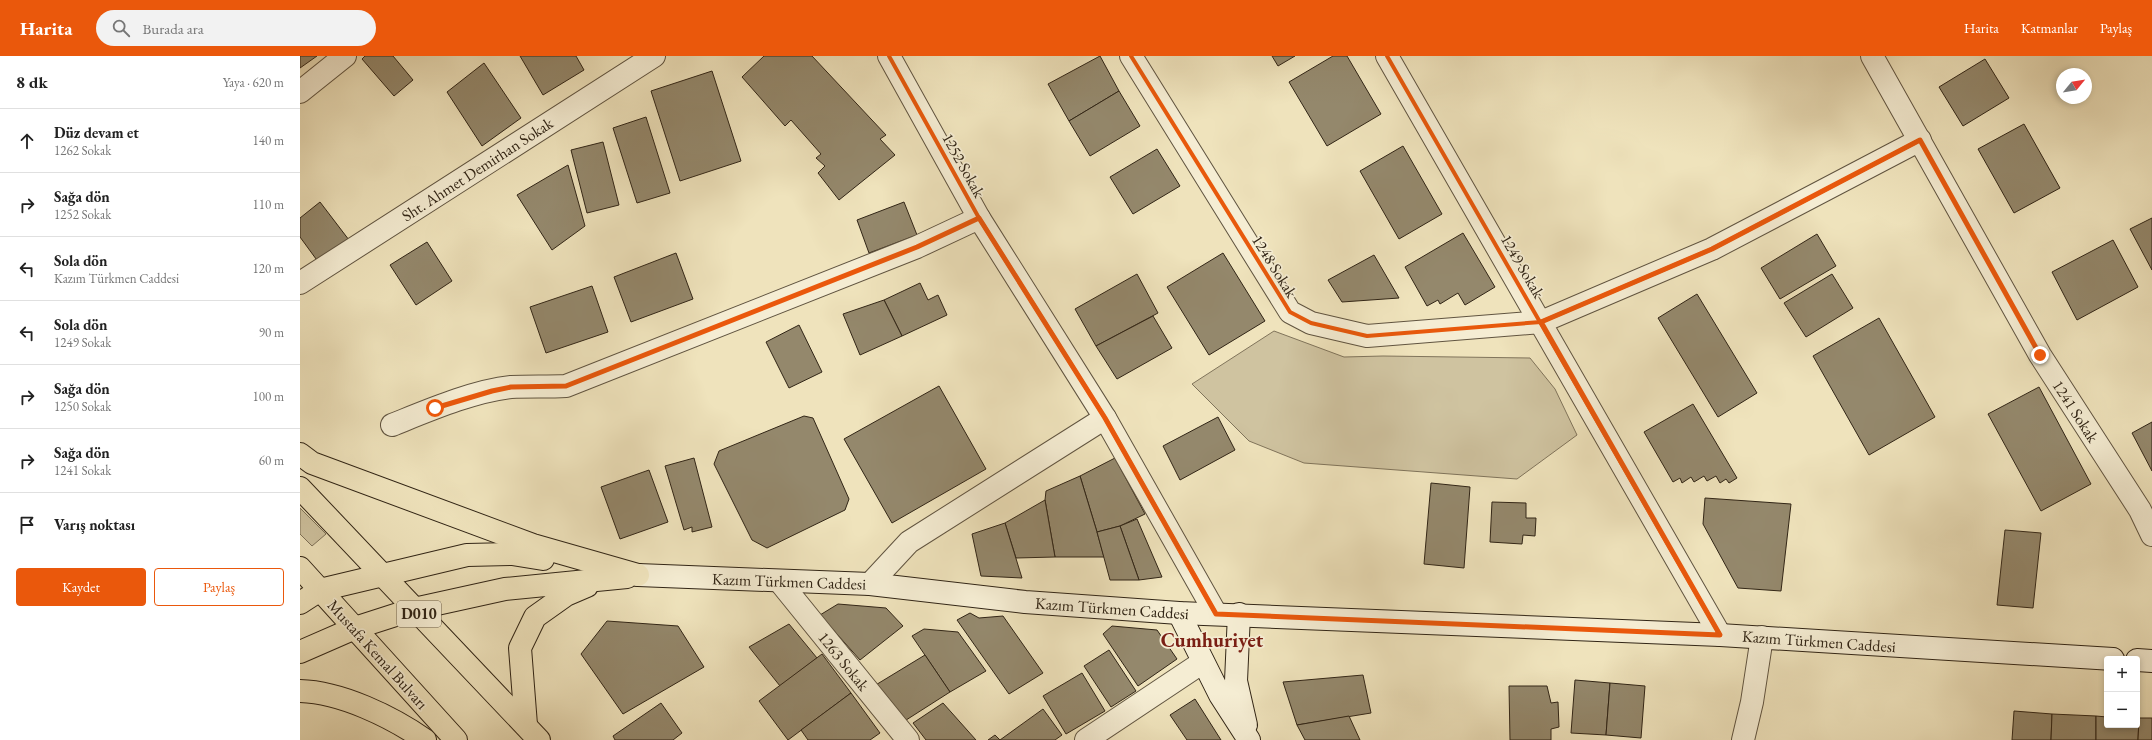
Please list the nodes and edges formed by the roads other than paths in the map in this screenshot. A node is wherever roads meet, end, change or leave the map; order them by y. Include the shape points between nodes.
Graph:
1 (345, 56) edge
2 (654, 56) edge
3 (889, 56) edge
4 (1131, 56) edge
5 (1387, 56) edge
6 (1872, 56) edge
7 (300, 92) edge
8 (1920, 140) junction
9 (979, 218) junction
10 (300, 283) edge
11 (1541, 322) junction
12 (1105, 418) junction
13 (392, 425) dead end
14 (300, 454) edge
15 (300, 488) edge
16 (2152, 534) edge
17 (300, 568) edge
18 (638, 575) junction
19 (383, 576) junction
20 (780, 582) junction
21 (870, 584) junction
22 (320, 590) junction
23 (300, 602) edge
24 (414, 609) junction
25 (1179, 613) junction
26 (1216, 614) junction
27 (1239, 614) junction
28 (355, 628) junction
29 (1720, 635) junction
30 (1762, 638) junction
31 (300, 652) edge
32 (2104, 658) edge
33 (2140, 660) edge
34 (2152, 661) edge
35 (1204, 662) junction
36 (300, 691) edge
37 (533, 732) edge
38 (1093, 738) edge
39 (425, 740) edge
40 (456, 740) edge
41 (908, 740) edge
42 (1250, 740) edge
43 (1743, 740) edge

1 - 7 street
2 - 10 street, Sht. Ahmet Demirhan Sokak
3 - 9 street, 1252 Sokak
4 - 11 street, 1248 Sokak via 1290,312 1312,323 1367,336
5 - 11 street, 1249 Sokak
6 - 8 street, 1241 Sokak
8 - 11 street, 1248 Sokak via 1712,249
8 - 16 street, 1241 Sokak via 2040,355 2140,510
9 - 12 street, 1252 Sokak
9 - 13 street via 910,250 566,386 511,387 492,391 435,408
11 - 29 street, 1249 Sokak
12 - 21 street via 909,542
12 - 26 street, 1252 Sokak
14 - 18 highway via 312,463 433,509 533,544
15 - 19 highway, D010
17 - 22 highway, Mustafa Kemal Bulvarı
18 - 19 highway via 512,554 467,555
18 - 20 street, Kazım Türkmen Caddesi
18 - 24 highway via 505,589
18 - 37 highway via 601,580 566,595 535,617 520,648
19 - 22 highway
19 - 24 highway, D010
20 - 21 street, Kazım Türkmen Caddesi
20 - 41 street, 1263 Sokak
21 - 25 street, Kazım Türkmen Caddesi via 1025,602
22 - 23 highway
22 - 28 highway, Mustafa Kemal Bulvarı
24 - 28 highway
24 - 37 highway, D010
25 - 26 street, Kazım Türkmen Caddesi
25 - 35 street
26 - 27 street, Kazım Türkmen Caddesi
27 - 29 street, Kazım Türkmen Caddesi
27 - 42 street via 1236,681
28 - 31 highway
28 - 40 highway, Mustafa Kemal Bulvarı
29 - 30 street, Kazım Türkmen Caddesi
30 - 32 street, Kazım Türkmen Caddesi
30 - 43 street
33 - 34 street
35 - 38 street
35 - 42 street via 1220,695
36 - 39 highway via 317,692 385,715

